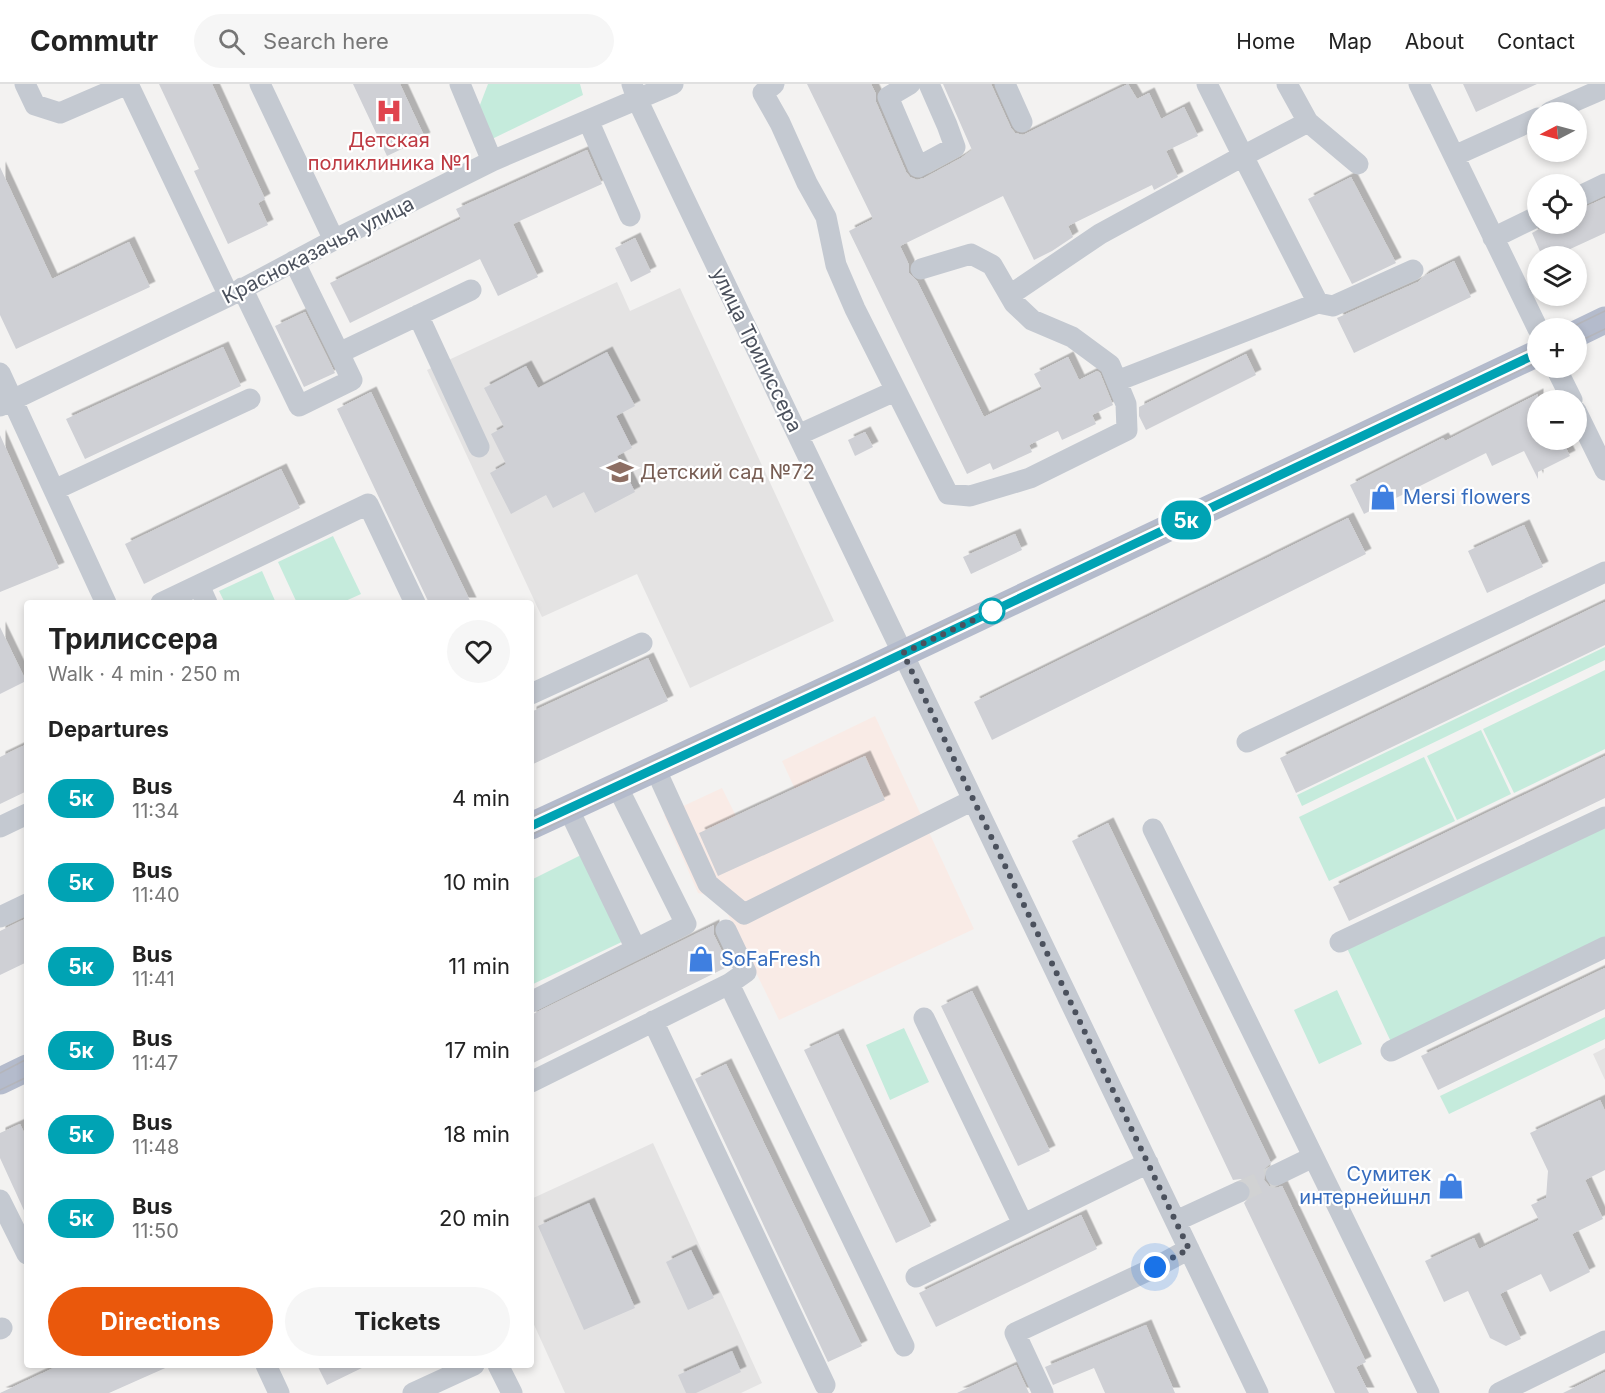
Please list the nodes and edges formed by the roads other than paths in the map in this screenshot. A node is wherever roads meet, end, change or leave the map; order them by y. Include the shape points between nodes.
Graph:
1 (25, 84) edge
2 (128, 84) edge
3 (260, 84) edge
4 (460, 84) edge
5 (673, 84) edge
6 (774, 84) edge
7 (910, 84) edge
8 (929, 84) edge
9 (1005, 84) edge
10 (1208, 84) edge
11 (1287, 84) edge
12 (1419, 84) edge
13 (1605, 88) edge
14 (635, 92) edge
15 (1573, 102) edge
16 (588, 120) junction
17 (1022, 122) dead end
18 (1308, 122) junction
19 (1527, 123) edge
20 (1243, 156) junction
21 (1454, 156) junction
22 (492, 161) junction
23 (1358, 165) dead end
24 (1605, 184) edge
25 (1587, 193) edge
26 (630, 216) dead end
27 (1527, 221) edge
28 (1493, 238) junction
29 (334, 240) junction
30 (294, 261) junction
31 (921, 268) dead end
32 (1413, 270) dead end
33 (471, 290) dead end
34 (235, 292) junction
35 (1010, 295) junction
36 (1318, 303) junction
37 (418, 315) junction
38 (1533, 318) edge
39 (1605, 320) edge
40 (1587, 329) edge
41 (339, 353) junction
42 (1527, 358) edge
43 (0, 373) edge
44 (1117, 381) junction
45 (895, 391) junction
46 (250, 399) dead end
47 (6, 403) edge
48 (1587, 433) edge
49 (798, 435) junction
50 (479, 447) dead end
51 (1605, 470) edge
52 (54, 490) junction
53 (1605, 572) edge
54 (203, 594) edge
55 (105, 600) edge
56 (175, 600) edge
57 (414, 600) edge
58 (642, 643) dead end
59 (903, 653) junction
60 (534, 693) edge
61 (1247, 742) dead end
62 (655, 768) junction
63 (617, 786) junction
64 (974, 800) junction
65 (568, 808) junction
66 (24, 815) edge
67 (1605, 817) edge
68 (534, 825) edge
69 (0, 827) edge
70 (1153, 829) dead end
71 (24, 905) edge
72 (0, 917) edge
73 (726, 930) dead end
74 (1340, 942) dead end
75 (1605, 947) edge
76 (636, 949) junction
77 (729, 984) junction
78 (534, 1000) edge
79 (924, 1018) dead end
80 (653, 1021) junction
81 (1390, 1051) dead end
82 (24, 1069) edge
83 (534, 1080) edge
84 (0, 1081) edge
85 (1313, 1157) junction
86 (1148, 1162) junction
87 (1276, 1175) tunnel mouth
88 (1239, 1192) tunnel mouth
89 (0, 1200) edge
90 (1176, 1221) junction
91 (1023, 1224) junction
92 (24, 1248) edge
93 (1189, 1249) junction
94 (916, 1277) dead end
95 (1605, 1341) edge
96 (904, 1346) dead end
97 (267, 1368) edge
98 (467, 1368) edge
99 (500, 1368) edge
100 (825, 1385) dead end
101 (279, 1393) edge
102 (413, 1393) edge
103 (512, 1393) edge
104 (1043, 1393) edge
105 (1258, 1393) edge
106 (1429, 1393) edge
107 (1499, 1393) edge

1 - 2 street via 35,105 60,113
2 - 34 street
3 - 29 street
4 - 22 street
5 - 14 street, Красноказачья улица
6 - 45 street via 763,93 826,217 836,265
7 - 8 street via 888,97 918,167 955,147
9 - 17 street
10 - 20 street
11 - 18 street
12 - 21 street
13 - 15 street
14 - 16 street, Красноказачья улица
14 - 49 street, улица Трилиссера
16 - 22 street, Красноказачья улица
16 - 26 street
18 - 20 street
18 - 23 street
19 - 21 street
20 - 35 street via 1100,234
20 - 36 street
21 - 28 street
22 - 29 street, Красноказачья улица
24 - 25 street
27 - 28 street
28 - 38 street
29 - 30 street, Красноказачья улица
30 - 34 street, Красноказачья улица
30 - 41 street
31 - 35 street via 971,254 992,265
32 - 36 street via 1333,306
33 - 37 street
34 - 41 street via 298,406 352,380
34 - 47 street, Красноказачья улица
35 - 44 street via 1032,320 1094,351 1110,364
36 - 44 street
37 - 41 street
37 - 50 street
39 - 40 main road
42 - 59 main road
43 - 47 street
44 - 45 street via 1126,404 1127,430 1030,477 970,496 948,494
45 - 49 street
46 - 52 street
47 - 52 street
48 - 51 street
49 - 59 street, улица Трилиссера
52 - 55 street
53 - 61 street
54 - 56 street
54 - 57 street via 368,504
58 - 60 street
59 - 62 main road
59 - 64 street, улица Трилиссера
62 - 63 main road
62 - 64 street via 708,884 744,914
63 - 65 main road
63 - 76 street via 686,924
64 - 86 street, улица Трилиссера
65 - 68 main road
65 - 76 street
66 - 69 street
67 - 74 street
70 - 85 street
71 - 72 street
73 - 77 street via 746,972
75 - 81 street
76 - 78 street
77 - 80 street
77 - 96 street
79 - 91 street
80 - 83 street
80 - 100 street
82 - 84 main road
85 - 87 street
85 - 106 street
86 - 90 street, улица Трилиссера
86 - 91 street
88 - 90 street
89 - 92 street
90 - 93 street, улица Трилиссера
91 - 94 street
93 - 104 street via 1015,1333
93 - 105 street, улица Трилиссера
95 - 107 street
97 - 101 street
98 - 102 street
99 - 103 street

